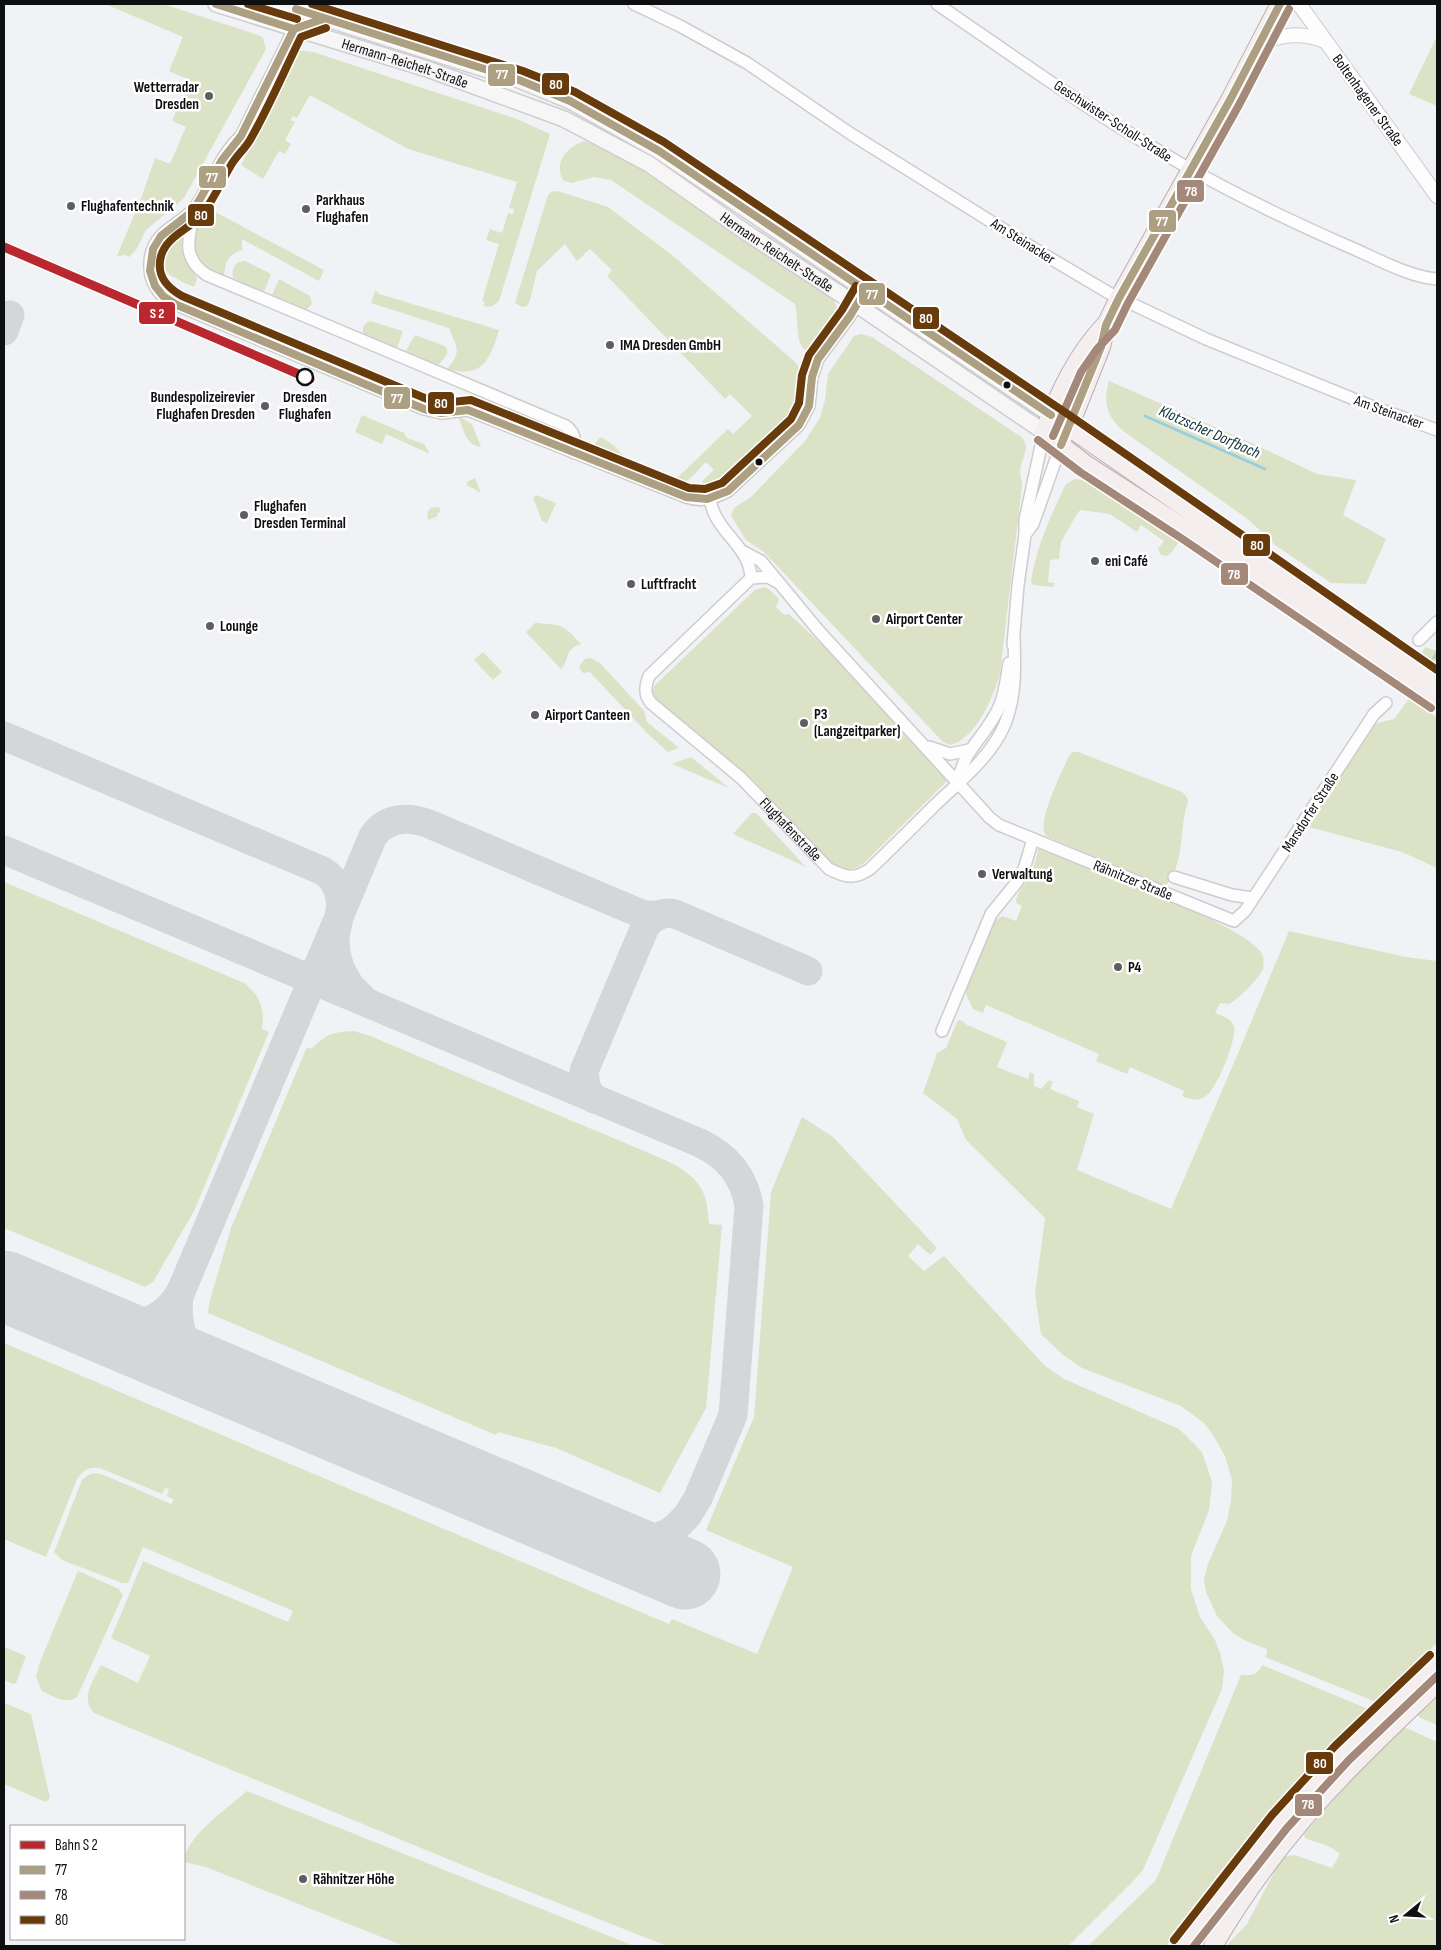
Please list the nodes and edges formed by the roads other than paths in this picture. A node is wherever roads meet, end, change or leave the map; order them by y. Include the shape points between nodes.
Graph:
1 (216, 4) edge
2 (280, 4) edge
3 (634, 4) edge
4 (937, 4) edge
5 (1280, 4) edge
6 (1299, 4) edge
7 (323, 19) junction
8 (294, 29) junction
9 (1325, 41) junction
10 (1260, 44) junction
11 (1191, 169) junction
12 (1437, 196) edge
13 (195, 208) junction
14 (1437, 279) edge
15 (865, 291) junction
16 (1119, 298) junction
17 (857, 305) junction
18 (1106, 325) junction
19 (1050, 415) junction
20 (1069, 427) junction
21 (1437, 430) edge
22 (1044, 432) junction
23 (1061, 445) junction
24 (574, 453) junction
25 (710, 499) junction
26 (1025, 535) junction
27 (742, 550) junction
28 (751, 578) junction
29 (777, 582) junction
30 (1437, 622) edge
31 (1014, 637) junction
32 (1418, 640) dead end
33 (1437, 682) edge
34 (1437, 700) edge
35 (1386, 703) dead end
36 (925, 746) junction
37 (969, 750) junction
38 (958, 783) junction
39 (1033, 839) junction
40 (1174, 877) dead end
41 (1253, 898) junction
42 (1234, 921) joint
43 (942, 1030) dead end
44 (1437, 1662) edge
45 (1437, 1683) edge
46 (1182, 1946) edge
47 (1213, 1946) edge

1 - 8 main road, Hermann-Reichelt-Straße
2 - 7 main road, Hermann-Reichelt-Straße
3 - 16 street, Am Steinacker via 747,63 851,134 1032,248
4 - 11 street, Geschwister-Scholl-Straße via 1085,105
5 - 10 main road, Flughafenstraße
6 - 9 street, Boltenhagener Straße
7 - 8 street
7 - 15 main road, Hermann-Reichelt-Straße via 519,80 570,101 659,151
8 - 13 street via 241,136 230,146
8 - 17 main road, Hermann-Reichelt-Straße via 430,70 564,119 649,164
9 - 10 street via 1289,34
9 - 12 street, Boltenhagener Straße
10 - 11 main road, Flughafenstraße
11 - 14 street, Geschwister-Scholl-Straße via 1291,221 1401,269
11 - 16 main road, Flughafenstraße
13 - 24 street via 188,233 188,248 195,265 207,275 566,426 574,433
13 - 24 street via 160,236 153,248 151,275 165,298 424,409 441,413 468,410
15 - 17 street
15 - 19 main road, Hermann-Reichelt-Straße
16 - 18 main road, Flughafenstraße
16 - 21 street, Am Steinacker via 1214,342
17 - 22 main road, Hermann-Reichelt-Straße
17 - 25 street via 818,359 808,406 799,425 728,492
18 - 19 main road, Flughafenstraße via 1072,367
18 - 20 main road, Flughafenstraße via 1101,347
19 - 20 main road, Hermann-Reichelt-Straße
19 - 22 main road, Flughafenstraße
20 - 23 main road, Flughafenstraße
20 - 33 main road, Hermann-Reichelt-Straße
22 - 23 main road, Hermann-Reichelt-Straße
22 - 26 street, Flughafenstraße via 1024,520
23 - 26 street, Flughafenstraße via 1033,524
23 - 34 main road, Hermann-Reichelt-Straße
24 - 25 street via 686,498
25 - 27 street via 720,526
26 - 31 street, Flughafenstraße
27 - 28 street
27 - 29 street via 761,561
28 - 29 street via 768,577
28 - 38 street, Flughafenstraße via 649,676 646,697 651,703 741,778 829,869 846,877 856,877 870,870
29 - 36 street
30 - 32 street
31 - 37 street, Flughafenstraße via 1006,683 996,713
31 - 38 street, Flughafenstraße via 1014,690 1004,725 985,756
35 - 41 street, Marsdorfer Straße via 1374,714
36 - 37 street via 950,754
36 - 38 street, Rähnitzer Straße
37 - 38 street, Flughafenstraße
38 - 39 street, Rähnitzer Straße via 999,825
39 - 42 street, Rähnitzer Straße
39 - 43 street via 1017,882 991,914
40 - 41 street
41 - 42 street, Marsdorfer Straße
44 - 46 main road via 1342,1753 1286,1815
45 - 47 main road via 1346,1772 1284,1842

